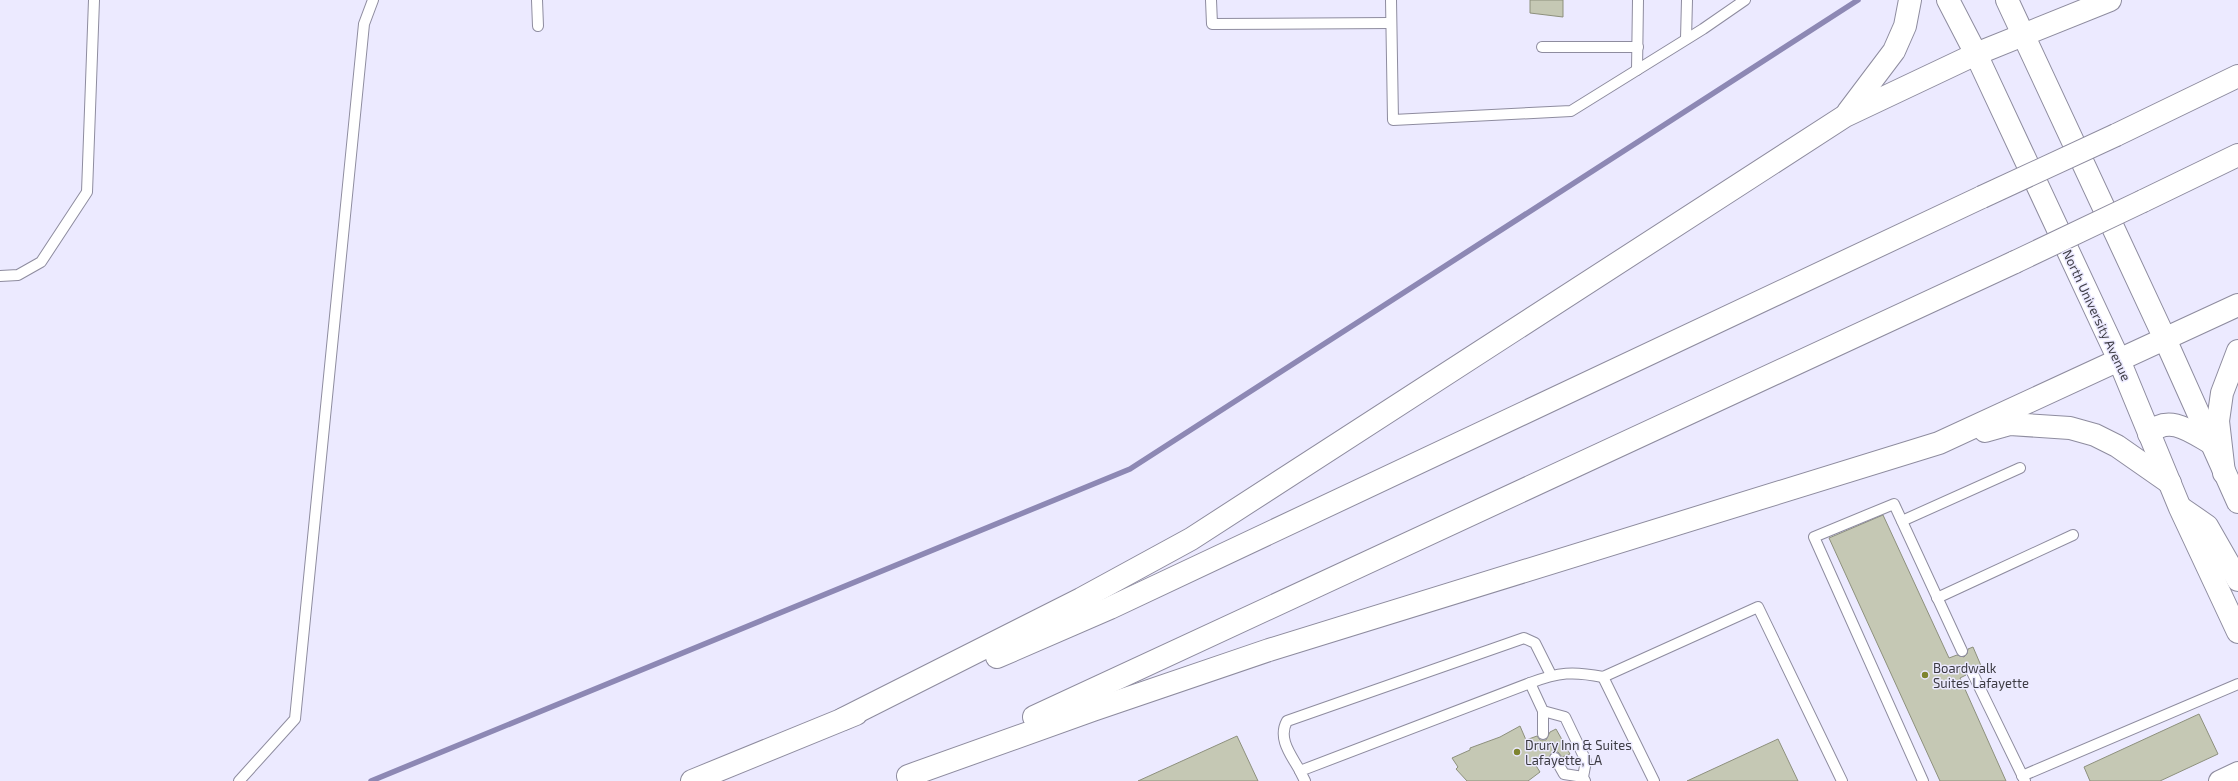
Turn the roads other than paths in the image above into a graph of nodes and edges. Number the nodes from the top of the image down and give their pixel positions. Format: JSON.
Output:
{"nodes":[{"id":1,"x":94,"y":0,"type":"edge"},
{"id":2,"x":372,"y":0,"type":"edge"},
{"id":3,"x":537,"y":0,"type":"edge"},
{"id":4,"x":1211,"y":0,"type":"edge"},
{"id":5,"x":1391,"y":0,"type":"edge"},
{"id":6,"x":1638,"y":0,"type":"edge"},
{"id":7,"x":1687,"y":0,"type":"edge"},
{"id":8,"x":1745,"y":0,"type":"edge"},
{"id":9,"x":1910,"y":0,"type":"edge"},
{"id":10,"x":1948,"y":0,"type":"edge"},
{"id":11,"x":2007,"y":0,"type":"edge"},
{"id":12,"x":2110,"y":0,"type":"edge"},
{"id":13,"x":1391,"y":23,"type":"junction"},
{"id":14,"x":538,"y":26,"type":"dead end"},
{"id":15,"x":2024,"y":35,"type":"junction"},
{"id":16,"x":1686,"y":40,"type":"junction"},
{"id":17,"x":1542,"y":46,"type":"dead end"},
{"id":18,"x":1638,"y":47,"type":"junction"},
{"id":19,"x":1976,"y":54,"type":"junction"},
{"id":20,"x":1637,"y":70,"type":"junction"},
{"id":21,"x":2238,"y":76,"type":"edge"},
{"id":22,"x":1845,"y":116,"type":"junction"},
{"id":23,"x":2238,"y":156,"type":"edge"},
{"id":24,"x":0,"y":276,"type":"edge"},
{"id":25,"x":2238,"y":305,"type":"edge"},
{"id":26,"x":2165,"y":338,"type":"junction"},
{"id":27,"x":2238,"y":351,"type":"edge"},
{"id":28,"x":2119,"y":360,"type":"junction"},
{"id":29,"x":2149,"y":434,"type":"junction"},
{"id":30,"x":1939,"y":442,"type":"junction"},
{"id":31,"x":2211,"y":443,"type":"junction"},
{"id":32,"x":2020,"y":468,"type":"dead end"},
{"id":33,"x":2224,"y":473,"type":"junction"},
{"id":34,"x":2170,"y":483,"type":"junction"},
{"id":35,"x":2238,"y":502,"type":"edge"},
{"id":36,"x":2180,"y":508,"type":"junction"},
{"id":37,"x":1902,"y":521,"type":"junction"},
{"id":38,"x":2073,"y":535,"type":"dead end"},
{"id":39,"x":2238,"y":580,"type":"edge"},
{"id":40,"x":1938,"y":598,"type":"junction"},
{"id":41,"x":2238,"y":632,"type":"edge"},
{"id":42,"x":1962,"y":651,"type":"dead end"},
{"id":43,"x":1972,"y":672,"type":"dead end"},
{"id":44,"x":1551,"y":675,"type":"junction"},
{"id":45,"x":1603,"y":677,"type":"junction"},
{"id":46,"x":1530,"y":683,"type":"junction"},
{"id":47,"x":2238,"y":684,"type":"edge"},
{"id":48,"x":1543,"y":711,"type":"junction"},
{"id":49,"x":843,"y":719,"type":"junction"},
{"id":50,"x":1543,"y":734,"type":"dead end"},
{"id":51,"x":1555,"y":758,"type":"dead end"},
{"id":52,"x":1300,"y":771,"type":"junction"},
{"id":53,"x":2238,"y":772,"type":"edge"},
{"id":54,"x":901,"y":778,"type":"edge"},
{"id":55,"x":2023,"y":778,"type":"edge"},
{"id":56,"x":1584,"y":779,"type":"edge"},
{"id":57,"x":239,"y":781,"type":"edge"},
{"id":58,"x":692,"y":781,"type":"edge"},
{"id":59,"x":1305,"y":781,"type":"edge"},
{"id":60,"x":1654,"y":781,"type":"edge"},
{"id":61,"x":1842,"y":781,"type":"edge"},
{"id":62,"x":1923,"y":781,"type":"edge"},
{"id":63,"x":2219,"y":781,"type":"edge"}],
"edges":[{"from":1,"to":24,"type":"lane"},
{"from":2,"to":57,"type":"lane"},
{"from":3,"to":14,"type":"lane"},
{"from":4,"to":13,"type":"lane"},
{"from":5,"to":13,"type":"lane"},
{"from":6,"to":18,"type":"lane"},
{"from":7,"to":16,"type":"lane"},
{"from":8,"to":16,"type":"lane"},
{"from":9,"to":22,"type":"main road"},
{"from":10,"to":19,"type":"main road","name":"North University Avenue"},
{"from":11,"to":15,"type":"main road"},
{"from":12,"to":15,"type":"main road"},
{"from":13,"to":20,"type":"lane"},
{"from":15,"to":19,"type":"main road"},
{"from":15,"to":26,"type":"main road"},
{"from":16,"to":20,"type":"lane"},
{"from":17,"to":18,"type":"lane"},
{"from":18,"to":20,"type":"lane"},
{"from":19,"to":22,"type":"main road"},
{"from":19,"to":28,"type":"main road","name":"North University Avenue"},
{"from":21,"to":49,"type":"main road","bridge":true},
{"from":22,"to":49,"type":"main road"},
{"from":23,"to":54,"type":"main road","bridge":true},
{"from":25,"to":26,"type":"main road"},
{"from":26,"to":28,"type":"main road"},
{"from":26,"to":31,"type":"main road"},
{"from":27,"to":33,"type":"main road"},
{"from":28,"to":29,"type":"main road","name":"North University Avenue"},
{"from":28,"to":30,"type":"main road"},
{"from":29,"to":31,"type":"main road"},
{"from":29,"to":34,"type":"main road","name":"North University Avenue"},
{"from":30,"to":34,"type":"main road"},
{"from":30,"to":54,"type":"main road"},
{"from":31,"to":33,"type":"main road"},
{"from":32,"to":37,"type":"lane"},
{"from":33,"to":35,"type":"main road"},
{"from":34,"to":36,"type":"main road","name":"North University Avenue"},
{"from":36,"to":39,"type":"main road"},
{"from":36,"to":41,"type":"main road","name":"North University Avenue"},
{"from":37,"to":40,"type":"lane"},
{"from":37,"to":62,"type":"lane"},
{"from":38,"to":40,"type":"lane"},
{"from":40,"to":42,"type":"lane"},
{"from":43,"to":55,"type":"lane"},
{"from":44,"to":45,"type":"lane"},
{"from":44,"to":46,"type":"lane"},
{"from":44,"to":52,"type":"lane"},
{"from":45,"to":60,"type":"lane"},
{"from":45,"to":61,"type":"lane"},
{"from":46,"to":48,"type":"lane"},
{"from":46,"to":52,"type":"lane"},
{"from":47,"to":55,"type":"lane"},
{"from":48,"to":50,"type":"lane"},
{"from":48,"to":56,"type":"lane"},
{"from":49,"to":58,"type":"main road"},
{"from":51,"to":56,"type":"lane"},
{"from":52,"to":59,"type":"lane"},
{"from":53,"to":63,"type":"street"}]}
